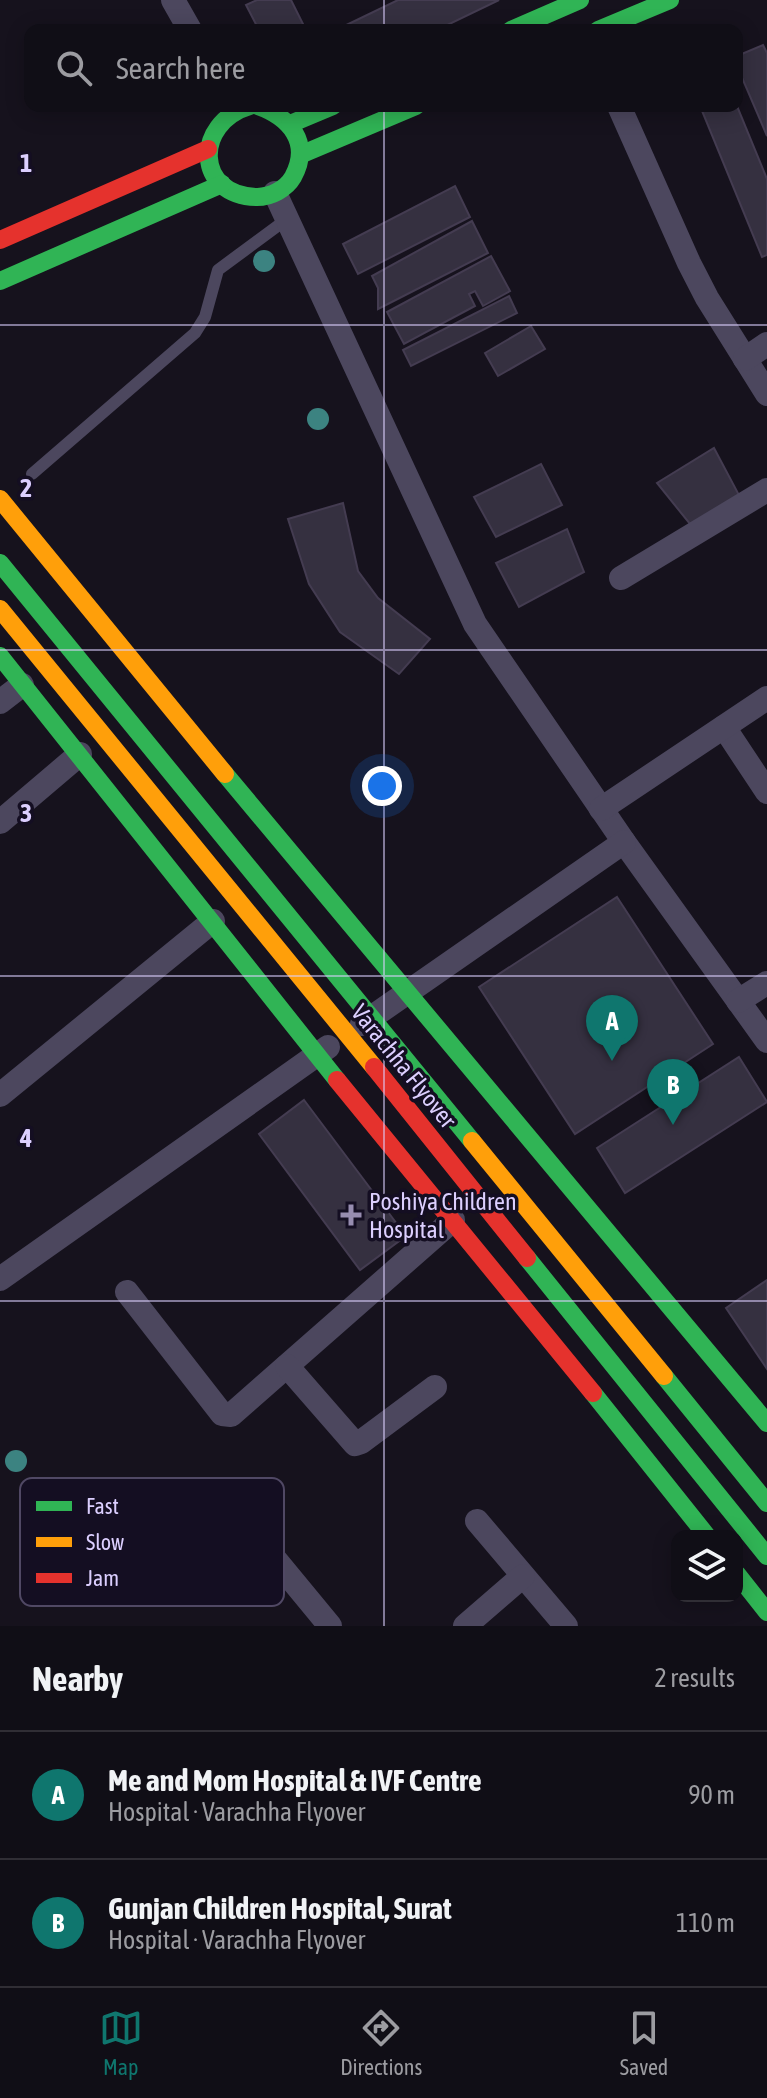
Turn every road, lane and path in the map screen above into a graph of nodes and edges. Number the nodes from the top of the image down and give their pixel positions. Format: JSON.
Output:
{"nodes":[{"id":1,"x":173,"y":0,"type":"edge"},
{"id":2,"x":580,"y":0,"type":"edge"},
{"id":3,"x":670,"y":0,"type":"edge"},
{"id":4,"x":187,"y":24,"type":"edge"},
{"id":5,"x":525,"y":24,"type":"edge"},
{"id":6,"x":612,"y":24,"type":"edge"},
{"id":7,"x":234,"y":112,"type":"edge"},
{"id":8,"x":276,"y":112,"type":"edge"},
{"id":9,"x":319,"y":112,"type":"edge"},
{"id":10,"x":402,"y":112,"type":"edge"},
{"id":11,"x":622,"y":112,"type":"edge"},
{"id":12,"x":290,"y":124,"type":"junction"},
{"id":13,"x":208,"y":149,"type":"junction"},
{"id":14,"x":300,"y":155,"type":"junction"},
{"id":15,"x":222,"y":184,"type":"junction"},
{"id":16,"x":275,"y":193,"type":"junction"},
{"id":17,"x":287,"y":219,"type":"junction"},
{"id":18,"x":0,"y":240,"type":"edge"},
{"id":19,"x":0,"y":281,"type":"edge"},
{"id":20,"x":767,"y":344,"type":"edge"},
{"id":21,"x":745,"y":359,"type":"junction"},
{"id":22,"x":767,"y":394,"type":"edge"},
{"id":23,"x":32,"y":474,"type":"dead end"},
{"id":24,"x":767,"y":490,"type":"edge"},
{"id":25,"x":0,"y":499,"type":"edge"},
{"id":26,"x":0,"y":563,"type":"edge"},
{"id":27,"x":621,"y":578,"type":"dead end"},
{"id":28,"x":0,"y":609,"type":"edge"},
{"id":29,"x":0,"y":656,"type":"edge"},
{"id":30,"x":22,"y":685,"type":"junction"},
{"id":31,"x":767,"y":698,"type":"edge"},
{"id":32,"x":0,"y":702,"type":"edge"},
{"id":33,"x":724,"y":727,"type":"junction"},
{"id":34,"x":80,"y":754,"type":"junction"},
{"id":35,"x":767,"y":792,"type":"edge"},
{"id":36,"x":601,"y":809,"type":"junction"},
{"id":37,"x":0,"y":822,"type":"edge"},
{"id":38,"x":624,"y":842,"type":"junction"},
{"id":39,"x":213,"y":921,"type":"junction"},
{"id":40,"x":767,"y":983,"type":"edge"},
{"id":41,"x":408,"y":994,"type":"junction"},
{"id":42,"x":738,"y":1001,"type":"junction"},
{"id":43,"x":767,"y":1041,"type":"edge"},
{"id":44,"x":316,"y":1055,"type":"junction"},
{"id":45,"x":0,"y":1095,"type":"edge"},
{"id":46,"x":453,"y":1220,"type":"junction"},
{"id":47,"x":0,"y":1279,"type":"edge"},
{"id":48,"x":127,"y":1292,"type":"dead end"},
{"id":49,"x":287,"y":1366,"type":"junction"},
{"id":50,"x":435,"y":1387,"type":"dead end"},
{"id":51,"x":767,"y":1423,"type":"edge"},
{"id":52,"x":767,"y":1503,"type":"edge"},
{"id":53,"x":477,"y":1521,"type":"dead end"},
{"id":54,"x":702,"y":1530,"type":"edge"},
{"id":55,"x":767,"y":1556,"type":"edge"},
{"id":56,"x":284,"y":1570,"type":"edge"},
{"id":57,"x":523,"y":1576,"type":"junction"},
{"id":58,"x":743,"y":1582,"type":"edge"},
{"id":59,"x":767,"y":1612,"type":"edge"},
{"id":60,"x":330,"y":1626,"type":"edge"},
{"id":61,"x":465,"y":1626,"type":"edge"},
{"id":62,"x":566,"y":1626,"type":"edge"}],
"edges":[{"from":1,"to":4,"type":"street"},
{"from":2,"to":5,"type":"street"},
{"from":3,"to":6,"type":"street"},
{"from":7,"to":13,"type":"street"},
{"from":8,"to":12,"type":"street"},
{"from":9,"to":12,"type":"street"},
{"from":10,"to":14,"type":"street"},
{"from":11,"to":21,"type":"street"},
{"from":12,"to":14,"type":"street"},
{"from":13,"to":15,"type":"street"},
{"from":13,"to":18,"type":"street"},
{"from":14,"to":16,"type":"street"},
{"from":15,"to":16,"type":"street"},
{"from":15,"to":19,"type":"street"},
{"from":16,"to":17,"type":"street"},
{"from":17,"to":23,"type":"lane"},
{"from":17,"to":36,"type":"street"},
{"from":20,"to":21,"type":"street"},
{"from":21,"to":22,"type":"street"},
{"from":24,"to":27,"type":"street"},
{"from":25,"to":41,"type":"street"},
{"from":26,"to":52,"type":"street","name":"Varachha Flyover","bridge":true},
{"from":28,"to":55,"type":"street","name":"Varachha Flyover","bridge":true},
{"from":29,"to":30,"type":"street"},
{"from":30,"to":32,"type":"street"},
{"from":30,"to":34,"type":"street"},
{"from":31,"to":33,"type":"street"},
{"from":33,"to":35,"type":"street"},
{"from":33,"to":36,"type":"street"},
{"from":34,"to":37,"type":"street"},
{"from":34,"to":39,"type":"street"},
{"from":36,"to":38,"type":"street"},
{"from":38,"to":41,"type":"street"},
{"from":38,"to":42,"type":"street"},
{"from":39,"to":44,"type":"street"},
{"from":39,"to":45,"type":"street"},
{"from":40,"to":42,"type":"street"},
{"from":41,"to":44,"type":"street"},
{"from":41,"to":51,"type":"street"},
{"from":42,"to":43,"type":"street"},
{"from":44,"to":46,"type":"street"},
{"from":44,"to":47,"type":"street"},
{"from":46,"to":49,"type":"street"},
{"from":46,"to":54,"type":"street"},
{"from":48,"to":49,"type":"street"},
{"from":49,"to":50,"type":"street"},
{"from":53,"to":57,"type":"street"},
{"from":56,"to":60,"type":"street"},
{"from":57,"to":61,"type":"street"},
{"from":57,"to":62,"type":"street"},
{"from":58,"to":59,"type":"street"}]}
